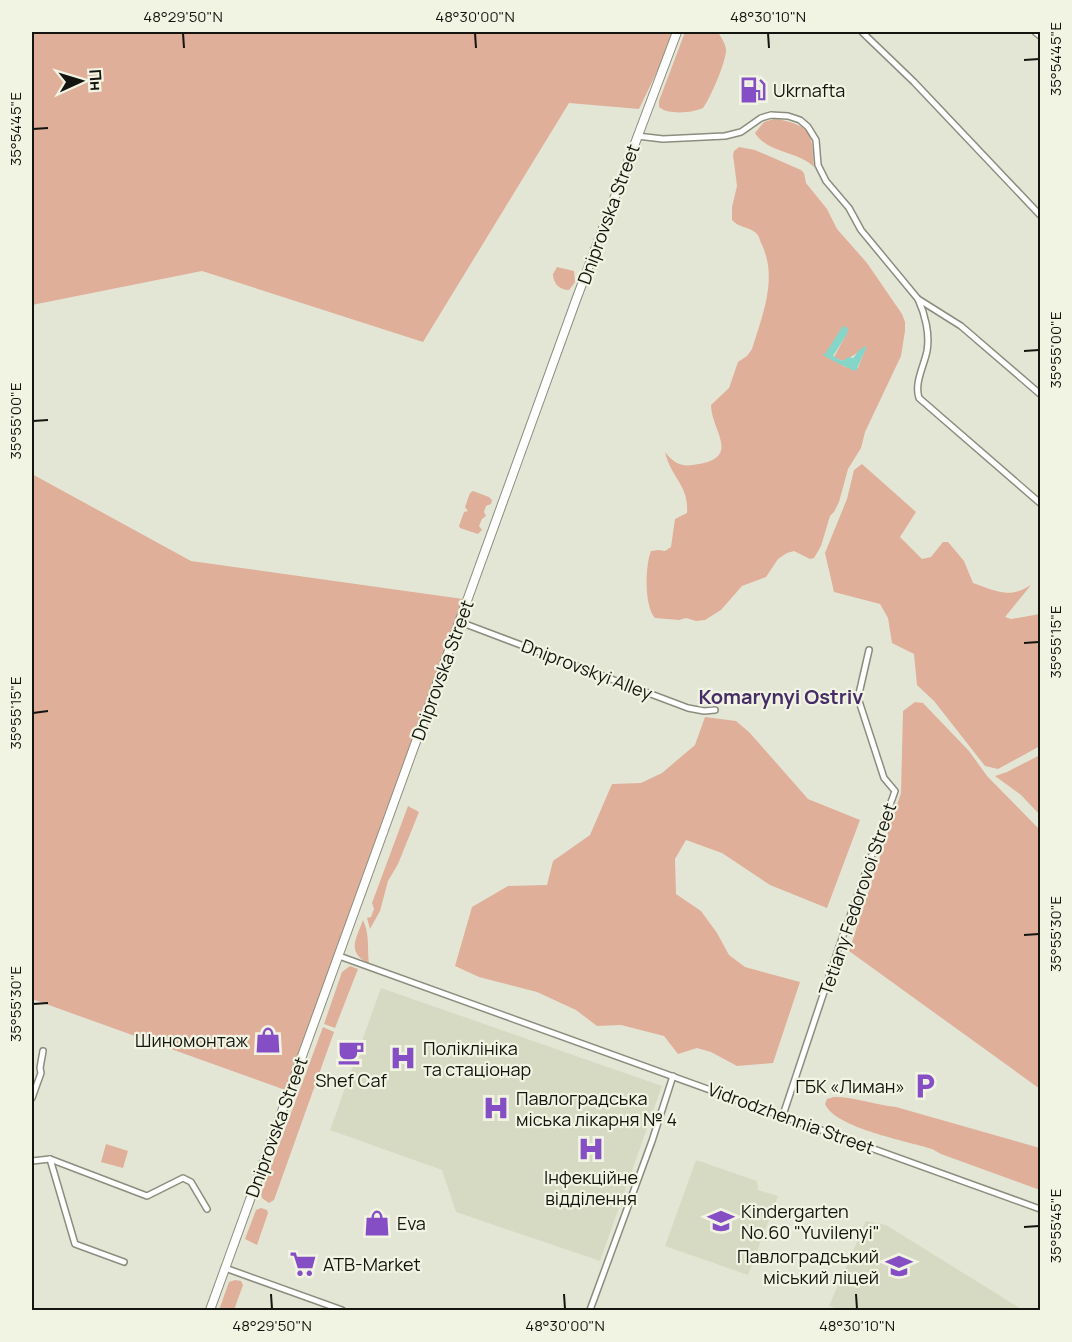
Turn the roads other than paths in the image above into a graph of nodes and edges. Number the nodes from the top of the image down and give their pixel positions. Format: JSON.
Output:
{"nodes":[{"id":1,"x":677,"y":32,"type":"edge"},
{"id":2,"x":862,"y":32,"type":"edge"},
{"id":3,"x":1035,"y":32,"type":"edge"},
{"id":4,"x":1041,"y":36,"type":"edge"},
{"id":5,"x":637,"y":136,"type":"junction"},
{"id":6,"x":1041,"y":215,"type":"edge"},
{"id":7,"x":918,"y":299,"type":"junction"},
{"id":8,"x":1041,"y":394,"type":"edge"},
{"id":9,"x":1041,"y":502,"type":"edge"},
{"id":10,"x":460,"y":622,"type":"junction"},
{"id":11,"x":869,"y":650,"type":"dead end"},
{"id":12,"x":716,"y":710,"type":"dead end"},
{"id":13,"x":339,"y":956,"type":"junction"},
{"id":14,"x":43,"y":1051,"type":"dead end"},
{"id":15,"x":673,"y":1076,"type":"junction"},
{"id":16,"x":32,"y":1098,"type":"edge"},
{"id":17,"x":783,"y":1115,"type":"junction"},
{"id":18,"x":50,"y":1159,"type":"junction"},
{"id":19,"x":32,"y":1161,"type":"edge"},
{"id":20,"x":207,"y":1209,"type":"dead end"},
{"id":21,"x":1041,"y":1209,"type":"edge"},
{"id":22,"x":124,"y":1262,"type":"dead end"},
{"id":23,"x":225,"y":1268,"type":"junction"},
{"id":24,"x":210,"y":1311,"type":"edge"},
{"id":25,"x":342,"y":1311,"type":"edge"},
{"id":26,"x":590,"y":1311,"type":"edge"}],
"edges":[{"from":1,"to":5,"type":"highway","name":"Dniprovska Street"},
{"from":2,"to":6,"type":"street"},
{"from":3,"to":4,"type":"street"},
{"from":5,"to":7,"type":"street"},
{"from":5,"to":10,"type":"highway","name":"Dniprovska Street"},
{"from":7,"to":8,"type":"street"},
{"from":7,"to":9,"type":"street"},
{"from":10,"to":12,"type":"street","name":"Dniprovskyi Alley"},
{"from":10,"to":13,"type":"highway","name":"Dniprovska Street"},
{"from":11,"to":17,"type":"street","name":"Tetiany Fedorovoi Street"},
{"from":13,"to":15,"type":"street","name":"Vidrodzhennia Street"},
{"from":13,"to":23,"type":"highway","name":"Dniprovska Street"},
{"from":14,"to":16,"type":"street"},
{"from":15,"to":17,"type":"street","name":"Vidrodzhennia Street"},
{"from":15,"to":26,"type":"street"},
{"from":17,"to":21,"type":"street","name":"Vidrodzhennia Street"},
{"from":18,"to":19,"type":"street"},
{"from":18,"to":20,"type":"street"},
{"from":18,"to":22,"type":"street"},
{"from":23,"to":24,"type":"highway","name":"Dniprovska Street"},
{"from":23,"to":25,"type":"street"}]}
